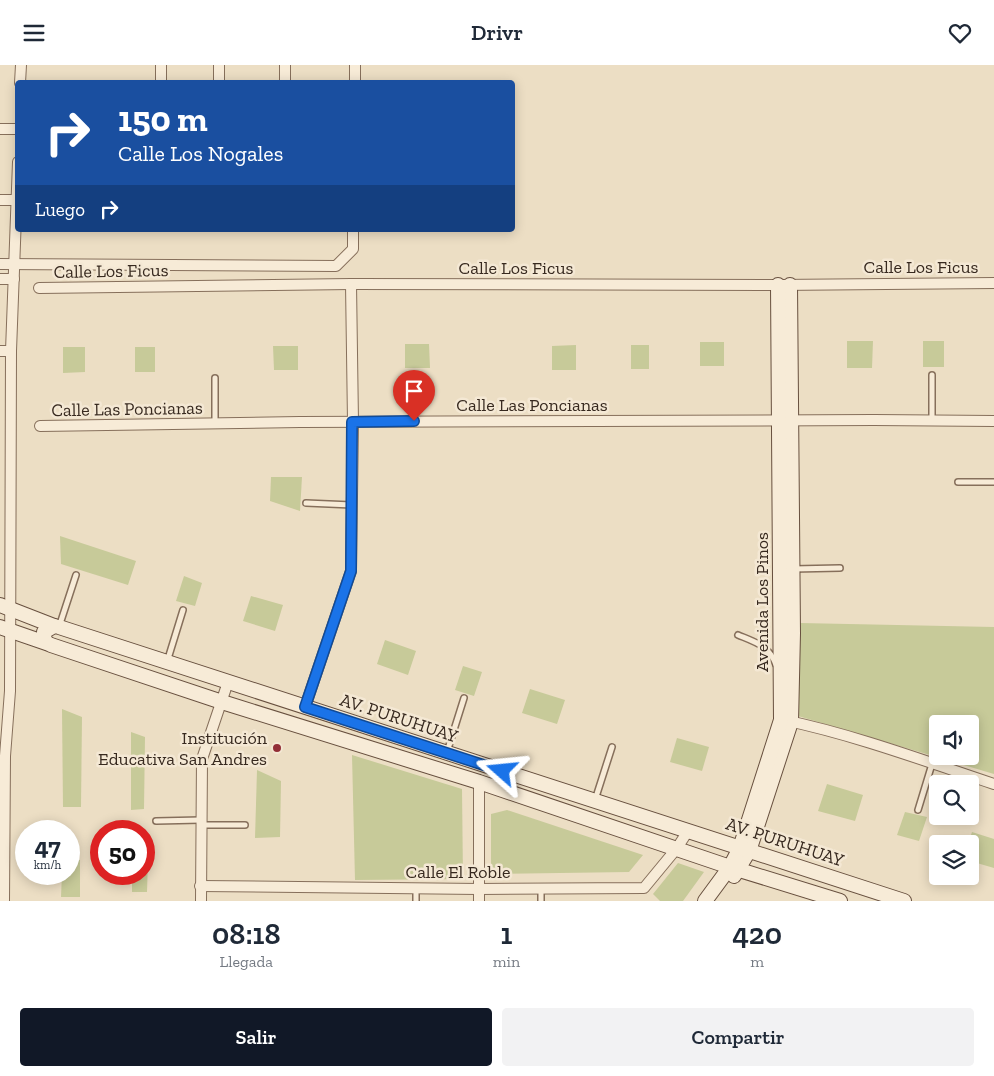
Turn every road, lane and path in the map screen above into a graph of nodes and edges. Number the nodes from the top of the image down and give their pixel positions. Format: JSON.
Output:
{"nodes":[{"id":1,"x":21,"y":65,"type":"edge"},
{"id":2,"x":161,"y":65,"type":"edge"},
{"id":3,"x":219,"y":65,"type":"edge"},
{"id":4,"x":285,"y":65,"type":"edge"},
{"id":5,"x":355,"y":65,"type":"edge"},
{"id":6,"x":20,"y":80,"type":"edge"},
{"id":7,"x":161,"y":80,"type":"edge"},
{"id":8,"x":219,"y":80,"type":"edge"},
{"id":9,"x":285,"y":80,"type":"edge"},
{"id":10,"x":355,"y":80,"type":"edge"},
{"id":11,"x":0,"y":129,"type":"edge"},
{"id":12,"x":15,"y":129,"type":"edge"},
{"id":13,"x":0,"y":200,"type":"edge"},
{"id":14,"x":15,"y":200,"type":"edge"},
{"id":15,"x":15,"y":232,"type":"edge"},
{"id":16,"x":353,"y":232,"type":"edge"},
{"id":17,"x":0,"y":264,"type":"edge"},
{"id":18,"x":14,"y":264,"type":"junction"},
{"id":19,"x":0,"y":279,"type":"edge"},
{"id":20,"x":14,"y":279,"type":"junction"},
{"id":21,"x":994,"y":283,"type":"edge"},
{"id":22,"x":351,"y":284,"type":"junction"},
{"id":23,"x":784,"y":285,"type":"junction"},
{"id":24,"x":39,"y":288,"type":"dead end"},
{"id":25,"x":0,"y":351,"type":"edge"},
{"id":26,"x":11,"y":351,"type":"junction"},
{"id":27,"x":932,"y":375,"type":"dead end"},
{"id":28,"x":215,"y":378,"type":"dead end"},
{"id":29,"x":785,"y":420,"type":"junction"},
{"id":30,"x":932,"y":420,"type":"junction"},
{"id":31,"x":994,"y":421,"type":"edge"},
{"id":32,"x":352,"y":422,"type":"junction"},
{"id":33,"x":215,"y":423,"type":"junction"},
{"id":34,"x":40,"y":426,"type":"dead end"},
{"id":35,"x":5,"y":481,"type":"edge"},
{"id":36,"x":958,"y":482,"type":"dead end"},
{"id":37,"x":994,"y":482,"type":"edge"},
{"id":38,"x":306,"y":503,"type":"dead end"},
{"id":39,"x":352,"y":505,"type":"junction"},
{"id":40,"x":5,"y":539,"type":"edge"},
{"id":41,"x":840,"y":568,"type":"dead end"},
{"id":42,"x":793,"y":569,"type":"junction"},
{"id":43,"x":76,"y":575,"type":"dead end"},
{"id":44,"x":5,"y":607,"type":"edge"},
{"id":45,"x":183,"y":610,"type":"dead end"},
{"id":46,"x":56,"y":626,"type":"junction"},
{"id":47,"x":5,"y":629,"type":"edge"},
{"id":48,"x":738,"y":635,"type":"dead end"},
{"id":49,"x":46,"y":643,"type":"junction"},
{"id":50,"x":167,"y":662,"type":"junction"},
{"id":51,"x":228,"y":682,"type":"junction"},
{"id":52,"x":781,"y":685,"type":"junction"},
{"id":53,"x":5,"y":689,"type":"edge"},
{"id":54,"x":464,"y":698,"type":"dead end"},
{"id":55,"x":222,"y":702,"type":"junction"},
{"id":56,"x":305,"y":707,"type":"junction"},
{"id":57,"x":786,"y":721,"type":"junction"},
{"id":58,"x":612,"y":747,"type":"dead end"},
{"id":59,"x":446,"y":753,"type":"junction"},
{"id":60,"x":2,"y":755,"type":"edge"},
{"id":61,"x":929,"y":763,"type":"edge"},
{"id":62,"x":932,"y":765,"type":"edge"},
{"id":63,"x":935,"y":765,"type":"edge"},
{"id":64,"x":479,"y":782,"type":"junction"},
{"id":65,"x":994,"y":784,"type":"edge"},
{"id":66,"x":595,"y":801,"type":"junction"},
{"id":67,"x":918,"y":810,"type":"dead end"},
{"id":68,"x":2,"y":812,"type":"edge"},
{"id":69,"x":156,"y":821,"type":"dead end"},
{"id":70,"x":201,"y":823,"type":"junction"},
{"id":71,"x":245,"y":825,"type":"dead end"},
{"id":72,"x":688,"y":831,"type":"junction"},
{"id":73,"x":677,"y":848,"type":"junction"},
{"id":74,"x":745,"y":849,"type":"junction"},
{"id":75,"x":735,"y":868,"type":"junction"},
{"id":76,"x":2,"y":872,"type":"edge"},
{"id":77,"x":200,"y":886,"type":"junction"},
{"id":78,"x":416,"y":889,"type":"junction"},
{"id":79,"x":479,"y":889,"type":"junction"},
{"id":80,"x":541,"y":889,"type":"junction"},
{"id":81,"x":4,"y":901,"type":"edge"},
{"id":82,"x":200,"y":901,"type":"edge"},
{"id":83,"x":416,"y":901,"type":"edge"},
{"id":84,"x":479,"y":901,"type":"edge"},
{"id":85,"x":541,"y":901,"type":"edge"},
{"id":86,"x":704,"y":901,"type":"edge"},
{"id":87,"x":716,"y":901,"type":"edge"},
{"id":88,"x":840,"y":901,"type":"edge"},
{"id":89,"x":904,"y":901,"type":"edge"}],
"edges":[{"from":1,"to":6,"type":"street"},
{"from":2,"to":7,"type":"street"},
{"from":3,"to":8,"type":"street"},
{"from":4,"to":9,"type":"street"},
{"from":5,"to":10,"type":"street"},
{"from":11,"to":12,"type":"street"},
{"from":13,"to":14,"type":"street"},
{"from":15,"to":18,"type":"street"},
{"from":16,"to":18,"type":"street"},
{"from":17,"to":18,"type":"street"},
{"from":18,"to":20,"type":"street"},
{"from":19,"to":20,"type":"street"},
{"from":20,"to":26,"type":"street"},
{"from":21,"to":23,"type":"street","name":"Calle Los Ficus"},
{"from":22,"to":23,"type":"street","name":"Calle Los Ficus"},
{"from":22,"to":24,"type":"street","name":"Calle Los Ficus"},
{"from":22,"to":32,"type":"street"},
{"from":23,"to":29,"type":"main road","name":"Avenida Los Pinos"},
{"from":25,"to":26,"type":"street"},
{"from":26,"to":35,"type":"street"},
{"from":27,"to":30,"type":"lane"},
{"from":28,"to":33,"type":"lane"},
{"from":29,"to":30,"type":"street","name":"Calle Las Poncianas"},
{"from":29,"to":32,"type":"street","name":"Calle Las Poncianas"},
{"from":29,"to":42,"type":"main road","name":"Avenida Los Pinos"},
{"from":29,"to":52,"type":"main road","name":"Avenida Los Pinos"},
{"from":30,"to":31,"type":"street","name":"Calle Las Poncianas"},
{"from":32,"to":33,"type":"street","name":"Calle Las Poncianas"},
{"from":32,"to":39,"type":"street"},
{"from":33,"to":34,"type":"street","name":"Calle Las Poncianas"},
{"from":35,"to":40,"type":"street"},
{"from":36,"to":37,"type":"lane"},
{"from":38,"to":39,"type":"lane"},
{"from":39,"to":56,"type":"street"},
{"from":40,"to":44,"type":"street"},
{"from":41,"to":42,"type":"lane"},
{"from":42,"to":57,"type":"main road","name":"Avenida Los Pinos"},
{"from":43,"to":46,"type":"lane"},
{"from":44,"to":46,"type":"main road","name":"AV. PURUHUAY"},
{"from":44,"to":47,"type":"street"},
{"from":45,"to":50,"type":"lane"},
{"from":46,"to":49,"type":"main road"},
{"from":46,"to":50,"type":"main road","name":"AV. PURUHUAY"},
{"from":47,"to":49,"type":"main road","name":"AV. PURUHUAY"},
{"from":47,"to":53,"type":"street"},
{"from":48,"to":52,"type":"lane"},
{"from":49,"to":55,"type":"main road","name":"AV. PURUHUAY"},
{"from":50,"to":51,"type":"main road","name":"AV. PURUHUAY"},
{"from":51,"to":55,"type":"street"},
{"from":51,"to":56,"type":"main road","name":"AV. PURUHUAY"},
{"from":52,"to":57,"type":"main road","name":"Avenida Los Pinos"},
{"from":53,"to":60,"type":"street"},
{"from":54,"to":59,"type":"lane"},
{"from":55,"to":64,"type":"main road","name":"AV. PURUHUAY"},
{"from":55,"to":70,"type":"street"},
{"from":56,"to":59,"type":"main road","name":"AV. PURUHUAY"},
{"from":57,"to":61,"type":"street"},
{"from":57,"to":74,"type":"main road","name":"Avenida Los Pinos"},
{"from":58,"to":66,"type":"lane"},
{"from":59,"to":66,"type":"main road","name":"AV. PURUHUAY"},
{"from":60,"to":68,"type":"street"},
{"from":62,"to":67,"type":"lane"},
{"from":63,"to":65,"type":"street"},
{"from":64,"to":73,"type":"main road","name":"AV. PURUHUAY"},
{"from":64,"to":79,"type":"street"},
{"from":66,"to":72,"type":"main road","name":"AV. PURUHUAY"},
{"from":68,"to":76,"type":"street"},
{"from":69,"to":70,"type":"lane"},
{"from":70,"to":71,"type":"lane"},
{"from":70,"to":77,"type":"street"},
{"from":72,"to":73,"type":"street","name":"Calle El Roble"},
{"from":72,"to":74,"type":"main road","name":"AV. PURUHUAY"},
{"from":73,"to":75,"type":"main road","name":"AV. PURUHUAY"},
{"from":73,"to":80,"type":"street","name":"Calle El Roble"},
{"from":74,"to":75,"type":"main road","name":"Avenida Los Pinos"},
{"from":74,"to":89,"type":"main road","name":"AV. PURUHUAY"},
{"from":75,"to":86,"type":"main road","name":"Avenida Los Pinos"},
{"from":75,"to":87,"type":"main road","name":"Avenida Los Pinos"},
{"from":75,"to":88,"type":"main road","name":"AV. PURUHUAY"},
{"from":76,"to":81,"type":"street"},
{"from":77,"to":78,"type":"street","name":"Calle El Roble"},
{"from":77,"to":82,"type":"street"},
{"from":78,"to":79,"type":"street","name":"Calle El Roble"},
{"from":78,"to":83,"type":"lane"},
{"from":79,"to":80,"type":"street","name":"Calle El Roble"},
{"from":79,"to":84,"type":"street"},
{"from":80,"to":85,"type":"lane"}]}
